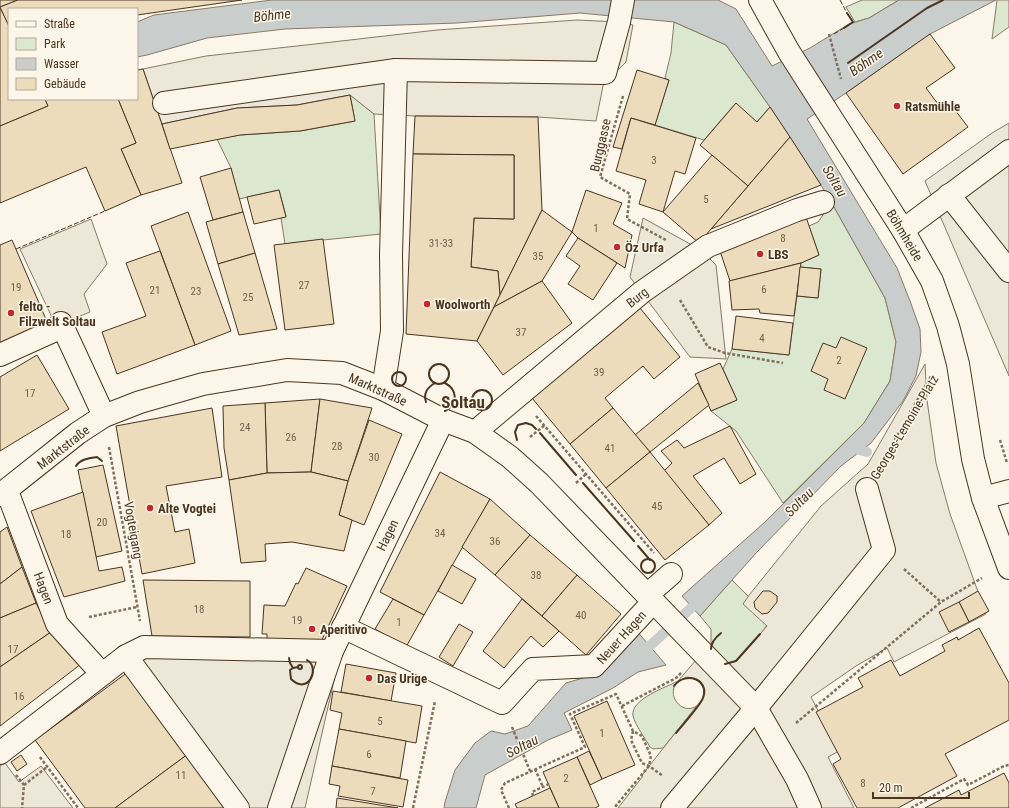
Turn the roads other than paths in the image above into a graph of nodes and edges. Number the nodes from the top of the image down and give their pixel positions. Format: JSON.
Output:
{"nodes":[{"id":1,"x":623,"y":0,"type":"edge"},
{"id":2,"x":760,"y":0,"type":"edge"},
{"id":3,"x":396,"y":70,"type":"junction"},
{"id":4,"x":164,"y":103,"type":"dead end"},
{"id":5,"x":1009,"y":151,"type":"edge"},
{"id":6,"x":949,"y":195,"type":"junction"},
{"id":7,"x":823,"y":202,"type":"dead end"},
{"id":8,"x":903,"y":230,"type":"junction"},
{"id":9,"x":1009,"y":271,"type":"edge"},
{"id":10,"x":0,"y":355,"type":"edge"},
{"id":11,"x":382,"y":388,"type":"junction"},
{"id":12,"x":104,"y":416,"type":"junction"},
{"id":13,"x":443,"y":420,"type":"junction"},
{"id":14,"x":475,"y":432,"type":"junction"},
{"id":15,"x":867,"y":489,"type":"road end"},
{"id":16,"x":1009,"y":491,"type":"edge"},
{"id":17,"x":3,"y":493,"type":"edge"},
{"id":18,"x":983,"y":498,"type":"junction"},
{"id":19,"x":1008,"y":566,"type":"edge"},
{"id":20,"x":671,"y":574,"type":"road end"},
{"id":21,"x":652,"y":601,"type":"junction"},
{"id":22,"x":343,"y":627,"type":"junction"},
{"id":23,"x":135,"y":651,"type":"junction"},
{"id":24,"x":332,"y":651,"type":"junction"},
{"id":25,"x":102,"y":674,"type":"junction"},
{"id":26,"x":756,"y":708,"type":"junction"},
{"id":27,"x":0,"y":753,"type":"edge"},
{"id":28,"x":674,"y":805,"type":"edge"},
{"id":29,"x":238,"y":808,"type":"edge"},
{"id":30,"x":280,"y":808,"type":"edge"},
{"id":31,"x":810,"y":808,"type":"edge"}],
"edges":[{"from":1,"to":3,"type":"street"},
{"from":2,"to":8,"type":"street","name":"Böhmheide"},
{"from":3,"to":4,"type":"street"},
{"from":3,"to":11,"type":"street"},
{"from":5,"to":6,"type":"street"},
{"from":6,"to":8,"type":"street"},
{"from":6,"to":9,"type":"street"},
{"from":7,"to":14,"type":"street","name":"Burg"},
{"from":8,"to":18,"type":"street","name":"Böhmheide"},
{"from":10,"to":12,"type":"street"},
{"from":11,"to":12,"type":"street","name":"Marktstraße"},
{"from":11,"to":13,"type":"street","name":"Marktstraße"},
{"from":12,"to":17,"type":"street","name":"Marktstraße"},
{"from":13,"to":14,"type":"street","name":"Marktstraße"},
{"from":13,"to":22,"type":"street","name":"Hagen"},
{"from":14,"to":21,"type":"street","name":"Marktstraße"},
{"from":15,"to":26,"type":"street","name":"Georges-Lemoine-Platz"},
{"from":16,"to":18,"type":"street"},
{"from":17,"to":25,"type":"street","name":"Hagen"},
{"from":18,"to":19,"type":"street","name":"Böhmheide"},
{"from":20,"to":21,"type":"street"},
{"from":21,"to":22,"type":"street","name":"Neuer Hagen"},
{"from":21,"to":26,"type":"street","name":"Marktstraße"},
{"from":22,"to":24,"type":"street","name":"Hagen"},
{"from":23,"to":24,"type":"street"},
{"from":23,"to":25,"type":"street"},
{"from":23,"to":29,"type":"street"},
{"from":24,"to":30,"type":"street","name":"Hagen"},
{"from":25,"to":27,"type":"street"},
{"from":26,"to":28,"type":"street"},
{"from":26,"to":31,"type":"street"}]}
